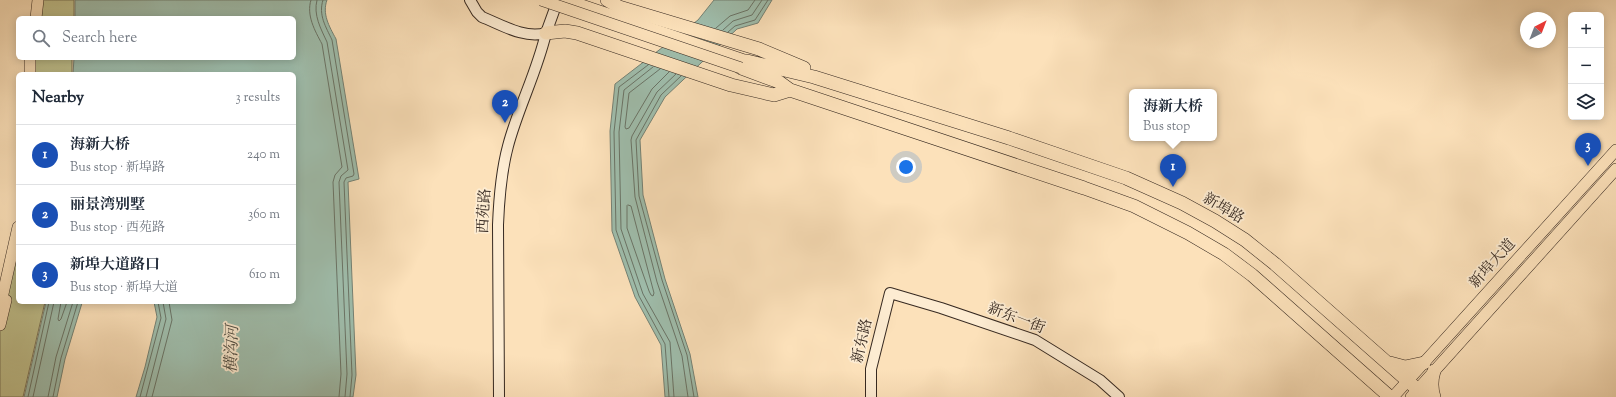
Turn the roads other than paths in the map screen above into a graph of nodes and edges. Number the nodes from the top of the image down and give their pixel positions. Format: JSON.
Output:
{"nodes":[{"id":1,"x":32,"y":0,"type":"edge"},
{"id":2,"x":38,"y":0,"type":"edge"},
{"id":3,"x":470,"y":0,"type":"edge"},
{"id":4,"x":541,"y":0,"type":"edge"},
{"id":5,"x":558,"y":0,"type":"edge"},
{"id":6,"x":567,"y":0,"type":"edge"},
{"id":7,"x":607,"y":0,"type":"edge"},
{"id":8,"x":31,"y":16,"type":"edge"},
{"id":9,"x":36,"y":16,"type":"edge"},
{"id":10,"x":546,"y":33,"type":"junction"},
{"id":11,"x":30,"y":60,"type":"edge"},
{"id":12,"x":35,"y":60,"type":"edge"},
{"id":13,"x":744,"y":65,"type":"junction"},
{"id":14,"x":30,"y":72,"type":"edge"},
{"id":15,"x":34,"y":72,"type":"edge"},
{"id":16,"x":814,"y":77,"type":"junction"},
{"id":17,"x":790,"y":90,"type":"junction"},
{"id":18,"x":1616,"y":150,"type":"edge"},
{"id":19,"x":1616,"y":169,"type":"edge"},
{"id":20,"x":16,"y":236,"type":"edge"},
{"id":21,"x":16,"y":255,"type":"edge"},
{"id":22,"x":890,"y":293,"type":"joint"},
{"id":23,"x":0,"y":307,"type":"edge"},
{"id":24,"x":0,"y":325,"type":"edge"},
{"id":25,"x":1384,"y":361,"type":"junction"},
{"id":26,"x":1429,"y":367,"type":"junction"},
{"id":27,"x":1372,"y":381,"type":"junction"},
{"id":28,"x":1407,"y":381,"type":"junction"},
{"id":29,"x":1418,"y":395,"type":"edge"},
{"id":30,"x":499,"y":397,"type":"edge"},
{"id":31,"x":871,"y":397,"type":"edge"},
{"id":32,"x":1119,"y":397,"type":"edge"},
{"id":33,"x":1380,"y":397,"type":"edge"},
{"id":34,"x":1391,"y":397,"type":"edge"},
{"id":35,"x":1434,"y":397,"type":"edge"}],
"edges":[{"from":1,"to":8,"type":"main road"},
{"from":2,"to":9,"type":"main road"},
{"from":3,"to":10,"type":"main road"},
{"from":4,"to":13,"type":"main road","bridge":true},
{"from":5,"to":10,"type":"main road","name":"西苑路"},
{"from":6,"to":13,"type":"main road"},
{"from":7,"to":16,"type":"highway"},
{"from":10,"to":17,"type":"highway"},
{"from":10,"to":30,"type":"main road","name":"西苑路"},
{"from":11,"to":14,"type":"main road"},
{"from":12,"to":15,"type":"main road"},
{"from":13,"to":16,"type":"highway","name":"新埠路"},
{"from":13,"to":17,"type":"highway"},
{"from":16,"to":25,"type":"highway","name":"新埠路"},
{"from":17,"to":27,"type":"highway"},
{"from":18,"to":26,"type":"main road","name":"新埠大道"},
{"from":19,"to":26,"type":"main road","name":"新埠大道"},
{"from":20,"to":23,"type":"main road"},
{"from":21,"to":24,"type":"main road"},
{"from":22,"to":31,"type":"main road","name":"新东路"},
{"from":22,"to":32,"type":"main road","name":"新东一街"},
{"from":25,"to":26,"type":"highway"},
{"from":25,"to":28,"type":"highway","name":"新埠路"},
{"from":26,"to":28,"type":"main road","name":"新埠大道"},
{"from":26,"to":29,"type":"main road","name":"新埠大道"},
{"from":26,"to":35,"type":"highway"},
{"from":27,"to":33,"type":"highway"},
{"from":27,"to":34,"type":"highway"},
{"from":28,"to":29,"type":"highway","name":"新埠路"},
{"from":28,"to":34,"type":"main road","name":"新埠大道"}]}
